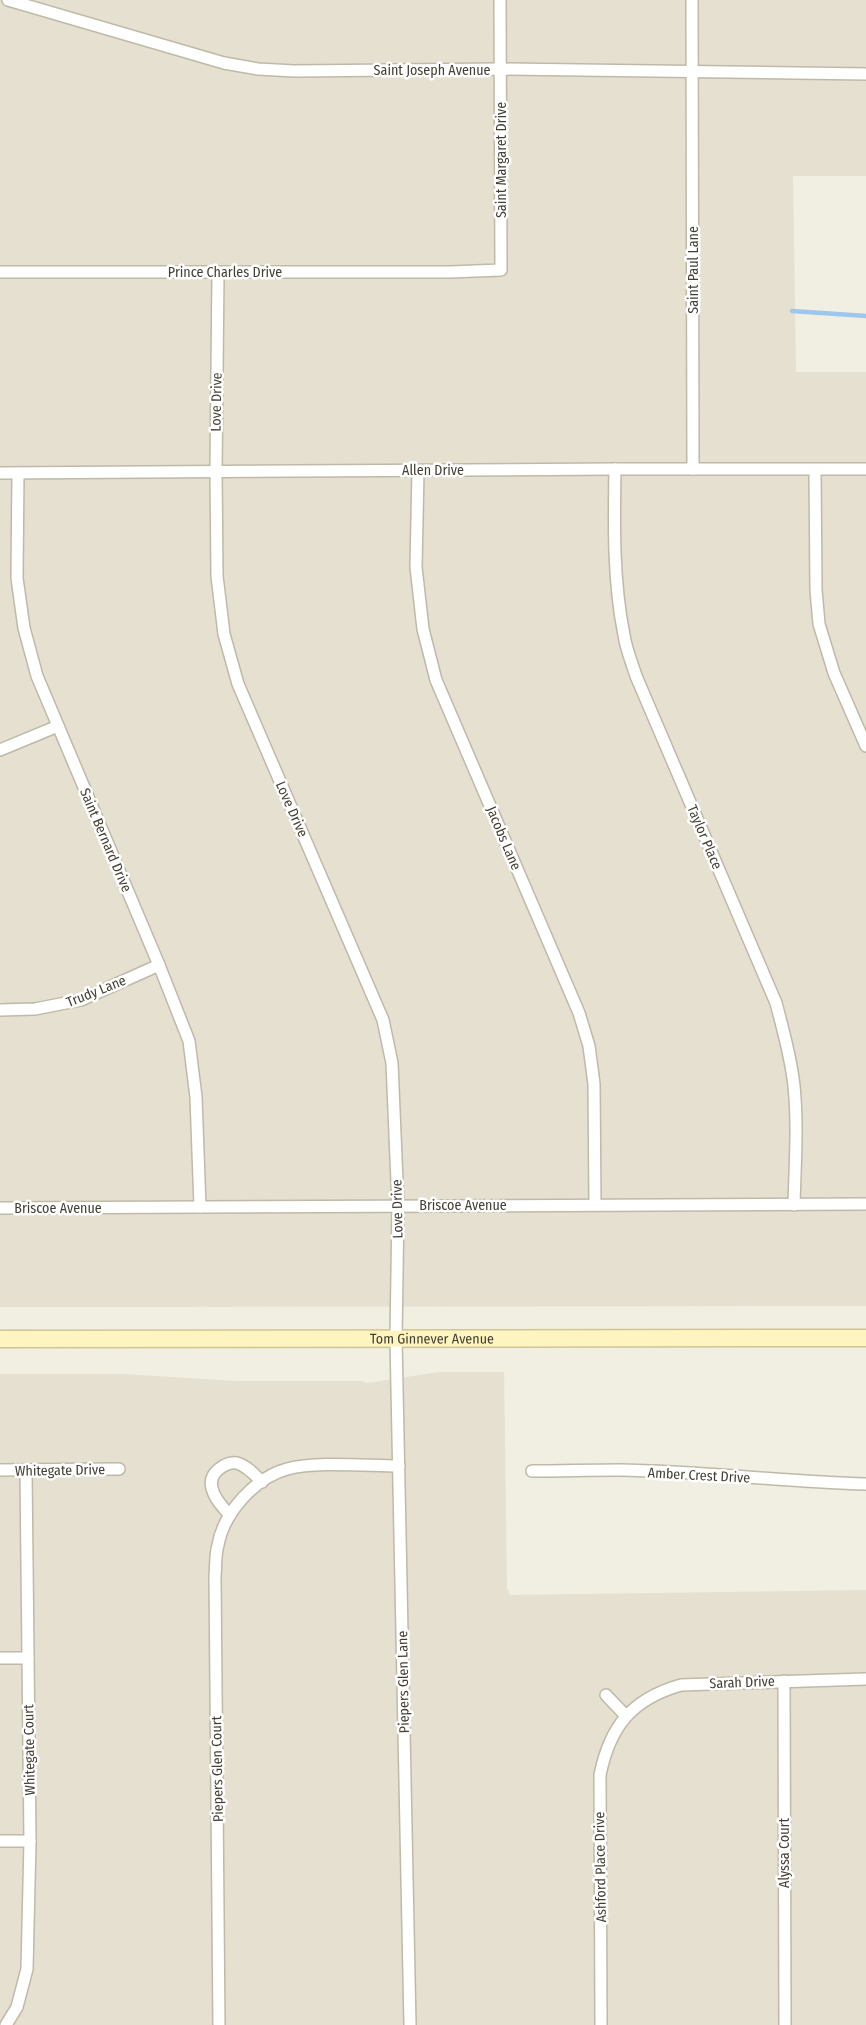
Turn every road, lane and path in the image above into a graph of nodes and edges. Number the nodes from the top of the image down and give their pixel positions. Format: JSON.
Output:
{"nodes":[{"id":1,"x":8,"y":0,"type":"edge"},
{"id":2,"x":500,"y":0,"type":"edge"},
{"id":3,"x":692,"y":0,"type":"edge"},
{"id":4,"x":500,"y":69,"type":"junction"},
{"id":5,"x":693,"y":71,"type":"junction"},
{"id":6,"x":866,"y":74,"type":"edge"},
{"id":7,"x":0,"y":272,"type":"edge"},
{"id":8,"x":218,"y":272,"type":"junction"},
{"id":9,"x":450,"y":272,"type":"joint"},
{"id":10,"x":615,"y":469,"type":"junction"},
{"id":11,"x":693,"y":469,"type":"junction"},
{"id":12,"x":814,"y":470,"type":"junction"},
{"id":13,"x":866,"y":470,"type":"edge"},
{"id":14,"x":418,"y":471,"type":"junction"},
{"id":15,"x":216,"y":472,"type":"junction"},
{"id":16,"x":18,"y":473,"type":"junction"},
{"id":17,"x":0,"y":474,"type":"edge"},
{"id":18,"x":58,"y":726,"type":"junction"},
{"id":19,"x":866,"y":746,"type":"edge"},
{"id":20,"x":0,"y":750,"type":"edge"},
{"id":21,"x":159,"y":964,"type":"junction"},
{"id":22,"x":0,"y":1010,"type":"edge"},
{"id":23,"x":595,"y":1204,"type":"junction"},
{"id":24,"x":866,"y":1204,"type":"edge"},
{"id":25,"x":794,"y":1205,"type":"junction"},
{"id":26,"x":398,"y":1206,"type":"junction"},
{"id":27,"x":200,"y":1207,"type":"junction"},
{"id":28,"x":0,"y":1208,"type":"edge"},
{"id":29,"x":866,"y":1338,"type":"edge"},
{"id":30,"x":0,"y":1339,"type":"edge"},
{"id":31,"x":396,"y":1339,"type":"junction"},
{"id":32,"x":399,"y":1466,"type":"junction"},
{"id":33,"x":120,"y":1469,"type":"dead end"},
{"id":34,"x":0,"y":1470,"type":"edge"},
{"id":35,"x":26,"y":1471,"type":"junction"},
{"id":36,"x":532,"y":1471,"type":"dead end"},
{"id":37,"x":262,"y":1482,"type":"junction"},
{"id":38,"x":866,"y":1484,"type":"edge"},
{"id":39,"x":230,"y":1515,"type":"junction"},
{"id":40,"x":0,"y":1658,"type":"edge"},
{"id":41,"x":28,"y":1658,"type":"junction"},
{"id":42,"x":866,"y":1680,"type":"edge"},
{"id":43,"x":784,"y":1681,"type":"junction"},
{"id":44,"x":606,"y":1695,"type":"dead end"},
{"id":45,"x":626,"y":1716,"type":"junction"},
{"id":46,"x":0,"y":1841,"type":"edge"},
{"id":47,"x":30,"y":1841,"type":"junction"},
{"id":48,"x":6,"y":2025,"type":"edge"},
{"id":49,"x":219,"y":2025,"type":"edge"},
{"id":50,"x":410,"y":2025,"type":"edge"},
{"id":51,"x":601,"y":2025,"type":"edge"},
{"id":52,"x":785,"y":2025,"type":"edge"}],
"edges":[{"from":1,"to":4,"type":"street","name":"Saint Joseph Avenue"},
{"from":2,"to":4,"type":"street","name":"Saint Margaret Drive"},
{"from":3,"to":5,"type":"street","name":"Saint Paul Lane"},
{"from":4,"to":5,"type":"street","name":"Saint Joseph Avenue"},
{"from":4,"to":9,"type":"street","name":"Saint Margaret Drive"},
{"from":5,"to":6,"type":"street","name":"Saint Joseph Avenue"},
{"from":5,"to":11,"type":"street","name":"Saint Paul Lane"},
{"from":7,"to":8,"type":"street","name":"Prince Charles Drive"},
{"from":8,"to":9,"type":"street","name":"Prince Charles Drive"},
{"from":8,"to":15,"type":"street","name":"Love Drive"},
{"from":10,"to":11,"type":"street","name":"Allen Drive"},
{"from":10,"to":14,"type":"street","name":"Allen Drive"},
{"from":10,"to":25,"type":"street","name":"Taylor Place"},
{"from":11,"to":12,"type":"street","name":"Allen Drive"},
{"from":12,"to":13,"type":"street","name":"Allen Drive"},
{"from":12,"to":19,"type":"street"},
{"from":14,"to":15,"type":"street","name":"Allen Drive"},
{"from":14,"to":23,"type":"street","name":"Jacobs Lane"},
{"from":15,"to":16,"type":"street","name":"Allen Drive"},
{"from":15,"to":26,"type":"street","name":"Love Drive"},
{"from":16,"to":17,"type":"street","name":"Allen Drive"},
{"from":16,"to":18,"type":"street","name":"Saint Bernard Drive"},
{"from":18,"to":20,"type":"street"},
{"from":18,"to":21,"type":"street","name":"Saint Bernard Drive"},
{"from":21,"to":22,"type":"street","name":"Trudy Lane"},
{"from":21,"to":27,"type":"street","name":"Saint Bernard Drive"},
{"from":23,"to":25,"type":"street","name":"Briscoe Avenue"},
{"from":23,"to":26,"type":"street","name":"Briscoe Avenue"},
{"from":24,"to":25,"type":"street","name":"Briscoe Avenue"},
{"from":26,"to":27,"type":"street","name":"Briscoe Avenue"},
{"from":26,"to":31,"type":"street","name":"Love Drive"},
{"from":27,"to":28,"type":"street","name":"Briscoe Avenue"},
{"from":29,"to":31,"type":"main road","name":"Tom Ginnever Avenue"},
{"from":30,"to":31,"type":"main road","name":"Tom Ginnever Avenue"},
{"from":31,"to":32,"type":"street","name":"Piepers Glen Lane"},
{"from":32,"to":37,"type":"street","name":"Piepers Glen Court"},
{"from":32,"to":50,"type":"street","name":"Piepers Glen Lane"},
{"from":33,"to":35,"type":"street","name":"Whitegate Drive"},
{"from":34,"to":35,"type":"street","name":"Whitegate Drive"},
{"from":35,"to":41,"type":"street","name":"Whitegate Court"},
{"from":36,"to":38,"type":"street","name":"Amber Crest Drive"},
{"from":37,"to":39,"type":"street","name":"Piepers Glen Court"},
{"from":37,"to":39,"type":"street"},
{"from":39,"to":49,"type":"street","name":"Piepers Glen Court"},
{"from":40,"to":41,"type":"street"},
{"from":41,"to":47,"type":"street","name":"Whitegate Court"},
{"from":42,"to":43,"type":"street","name":"Sarah Drive"},
{"from":43,"to":45,"type":"street","name":"Sarah Drive"},
{"from":43,"to":52,"type":"street","name":"Alyssa Court"},
{"from":44,"to":45,"type":"street"},
{"from":45,"to":51,"type":"street","name":"Ashford Place Drive"},
{"from":46,"to":47,"type":"street"},
{"from":47,"to":48,"type":"street","name":"Whitegate Court"}]}
